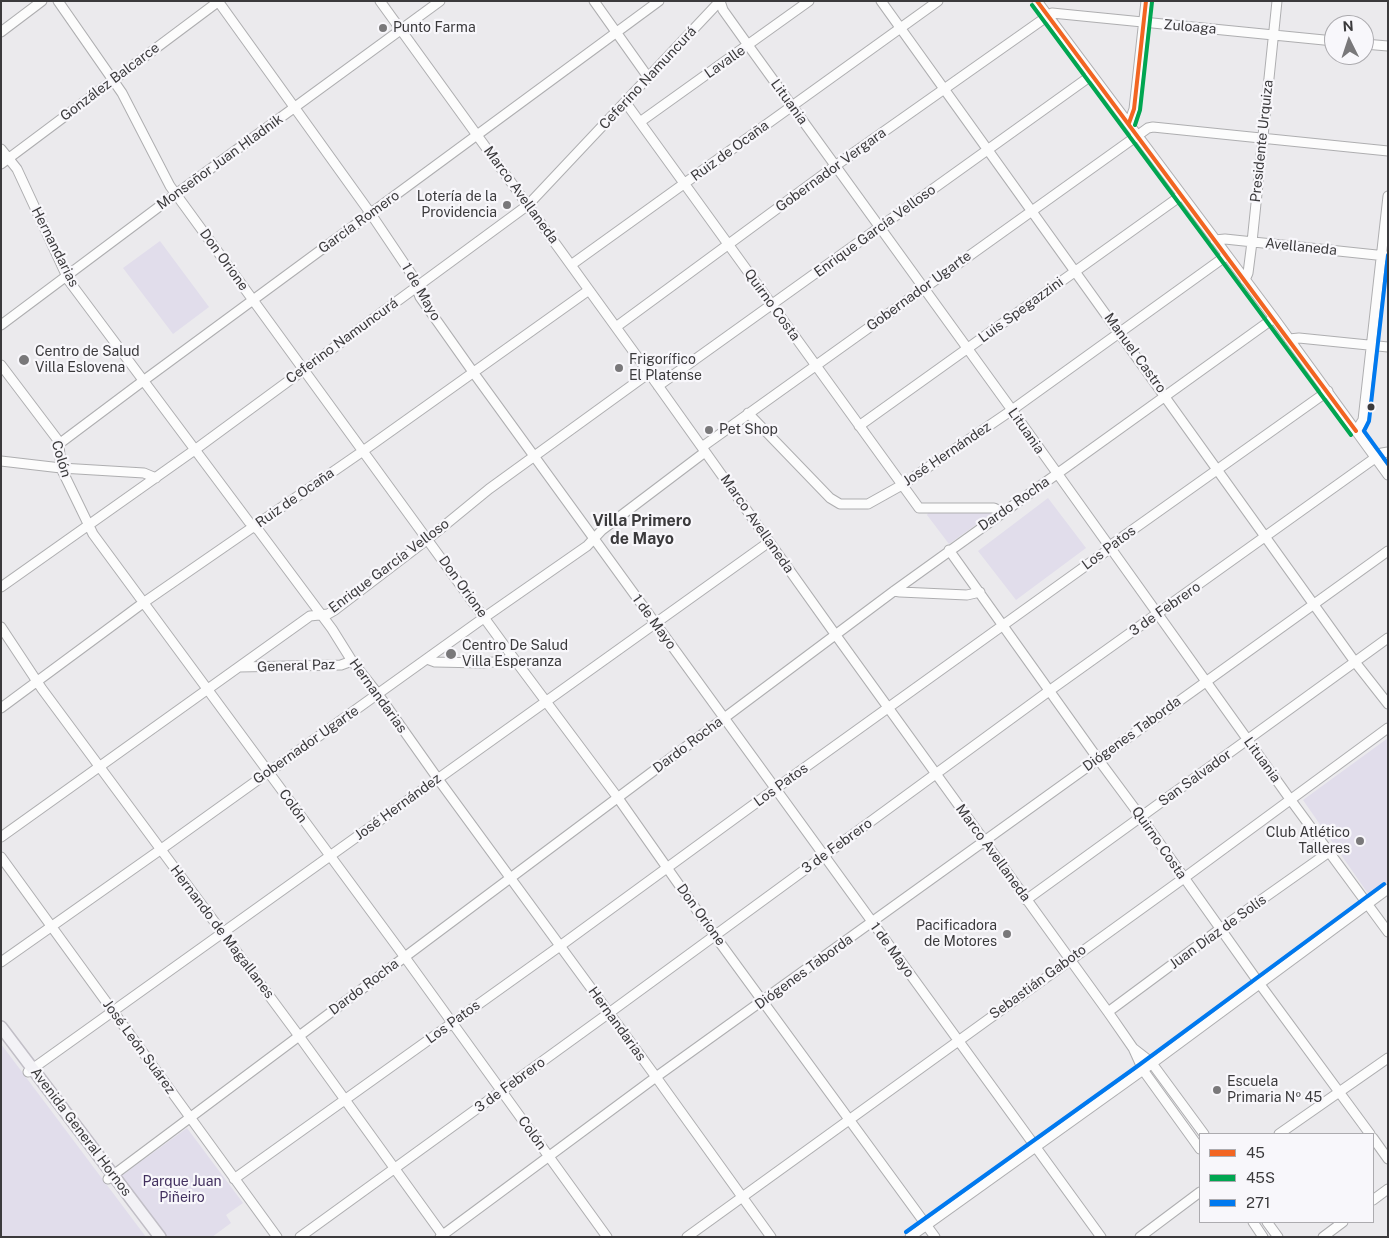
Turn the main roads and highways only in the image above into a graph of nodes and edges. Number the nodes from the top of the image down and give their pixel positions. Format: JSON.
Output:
{"nodes":[{"id":1,"x":1,"y":1027,"type":"edge"},
{"id":2,"x":1,"y":1036,"type":"edge"},
{"id":3,"x":30,"y":1070,"type":"junction"},
{"id":4,"x":110,"y":1177,"type":"junction"},
{"id":5,"x":152,"y":1237,"type":"edge"},
{"id":6,"x":160,"y":1237,"type":"edge"}],
"edges":[{"from":1,"to":3,"type":"main road","name":"Avenida General Hornos"},
{"from":2,"to":3,"type":"main road","name":"Avenida General Hornos"},
{"from":3,"to":4,"type":"main road","name":"Avenida General Hornos"},
{"from":4,"to":5,"type":"main road","name":"Avenida General Hornos"},
{"from":4,"to":6,"type":"main road","name":"Avenida General Hornos"}]}
